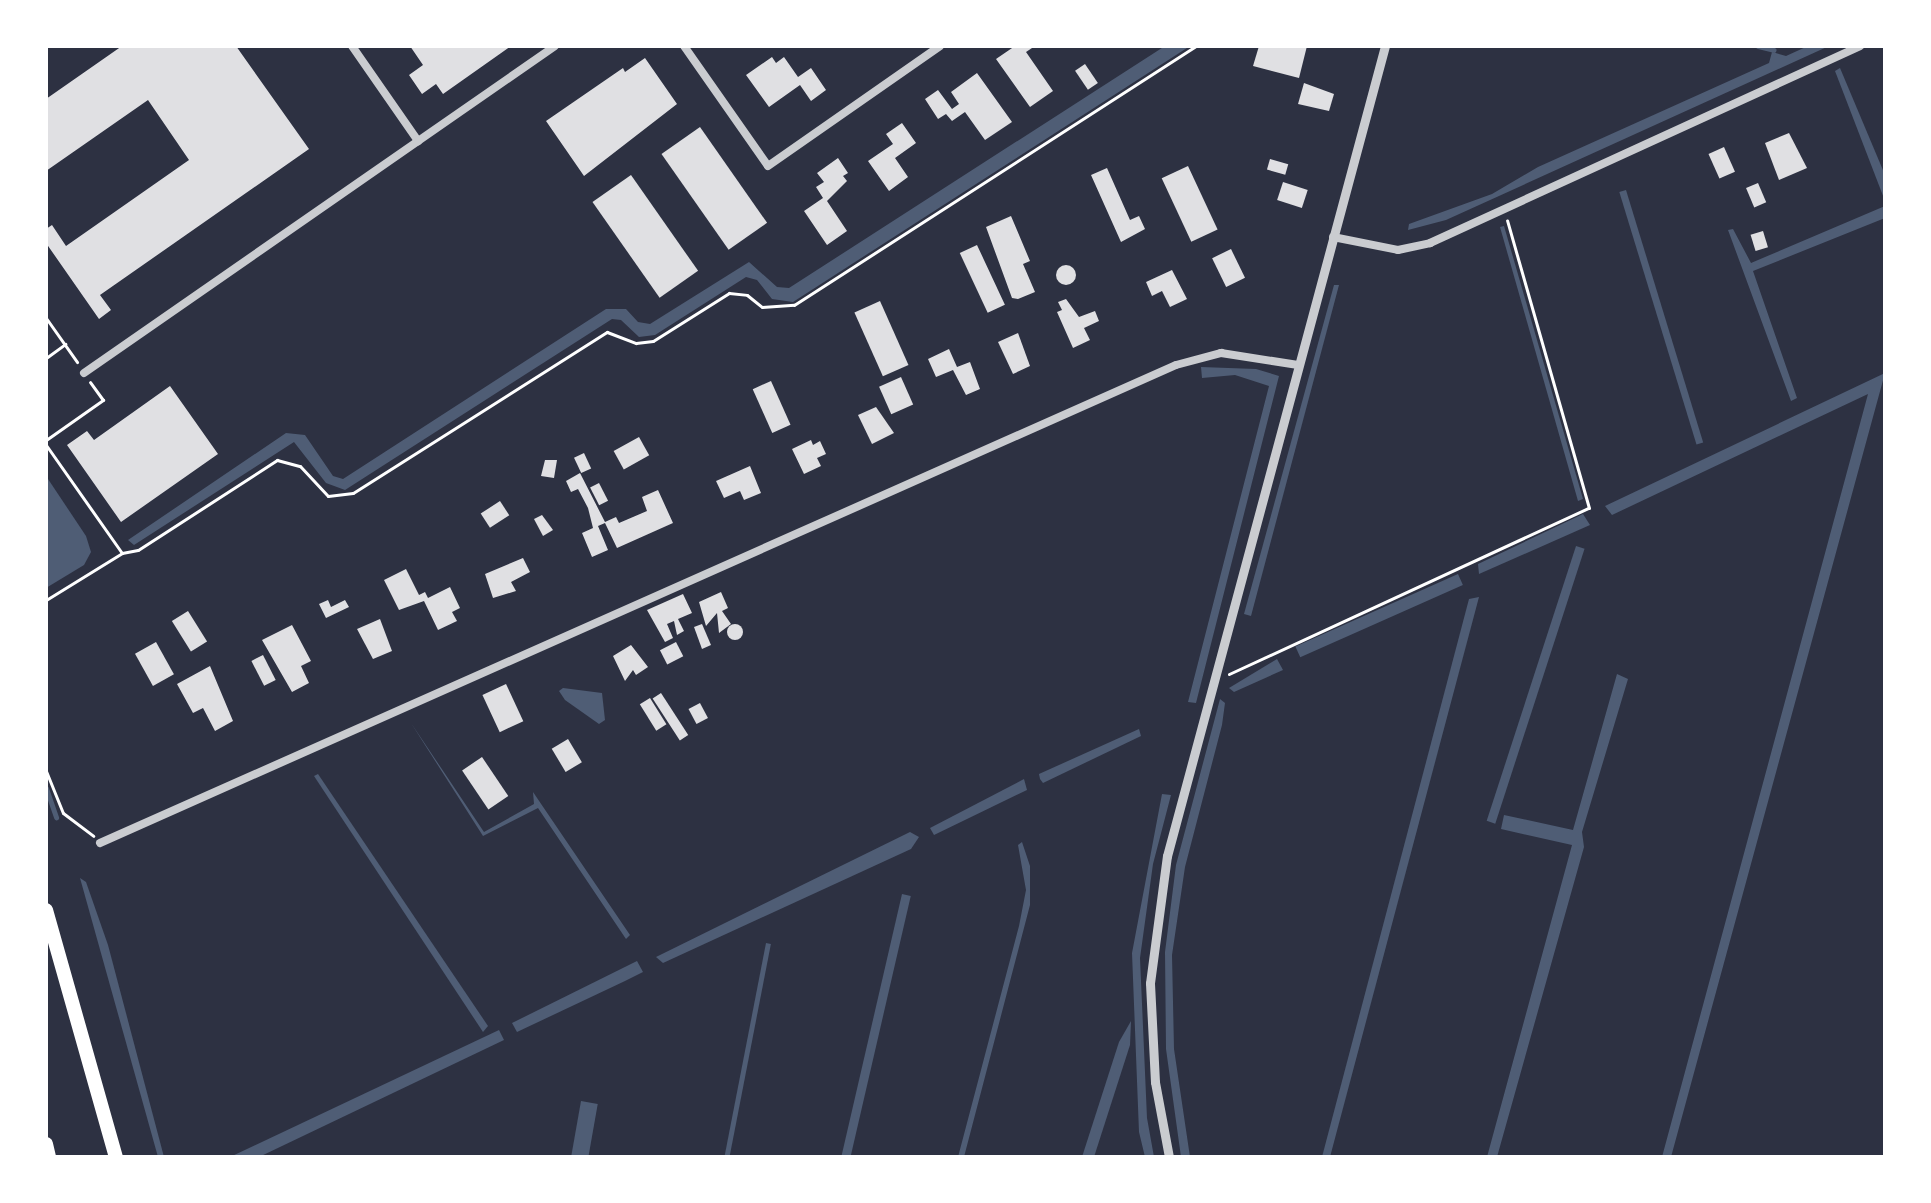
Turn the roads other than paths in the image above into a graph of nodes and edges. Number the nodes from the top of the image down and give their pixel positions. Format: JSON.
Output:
{"nodes":[{"id":1,"x":352,"y":46,"type":"edge"},
{"id":2,"x":555,"y":46,"type":"edge"},
{"id":3,"x":684,"y":46,"type":"edge"},
{"id":4,"x":940,"y":46,"type":"edge"},
{"id":5,"x":1385,"y":46,"type":"edge"},
{"id":6,"x":1860,"y":46,"type":"edge"},
{"id":7,"x":418,"y":141,"type":"junction"},
{"id":8,"x":1333,"y":237,"type":"junction"},
{"id":9,"x":1298,"y":365,"type":"junction"},
{"id":10,"x":84,"y":373,"type":"road end"},
{"id":11,"x":100,"y":843,"type":"road end"},
{"id":12,"x":46,"y":910,"type":"edge"},
{"id":13,"x":46,"y":1144,"type":"edge"},
{"id":14,"x":49,"y":1157,"type":"edge"},
{"id":15,"x":116,"y":1157,"type":"edge"},
{"id":16,"x":1169,"y":1157,"type":"edge"}],
"edges":[{"from":1,"to":7,"type":"street"},
{"from":2,"to":7,"type":"street"},
{"from":3,"to":4,"type":"street"},
{"from":5,"to":8,"type":"street"},
{"from":6,"to":8,"type":"street"},
{"from":7,"to":10,"type":"street"},
{"from":8,"to":9,"type":"street"},
{"from":9,"to":11,"type":"street"},
{"from":9,"to":16,"type":"street"},
{"from":12,"to":15,"type":"highway"},
{"from":13,"to":14,"type":"highway"}]}
